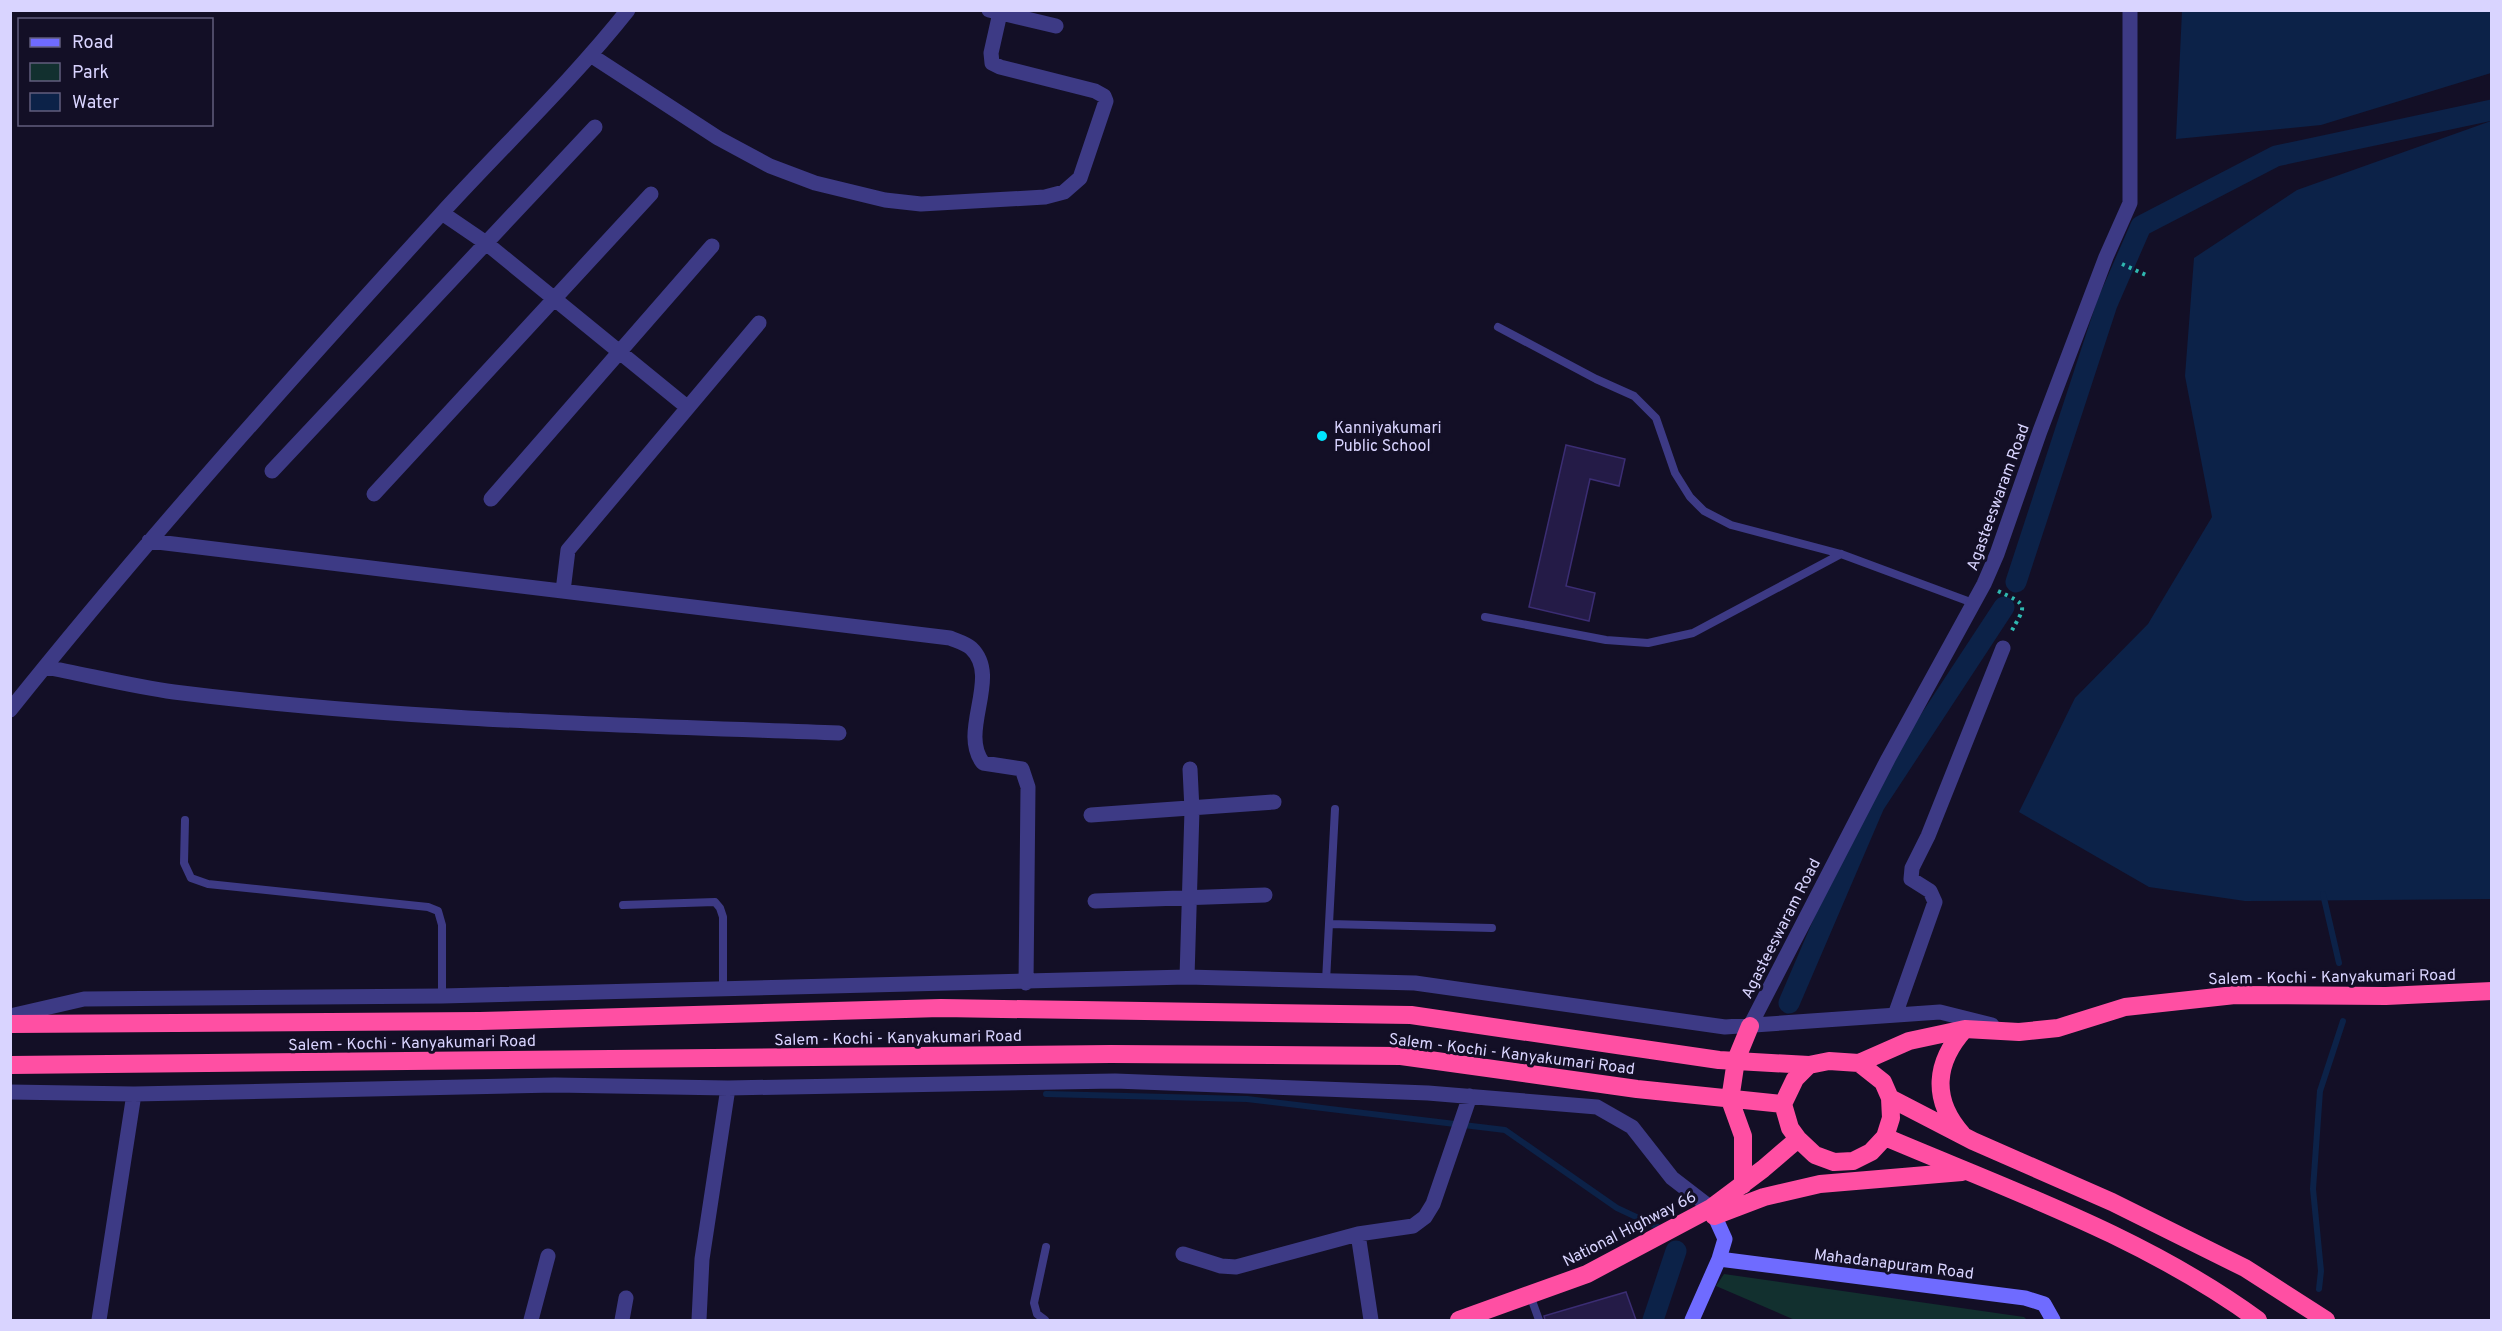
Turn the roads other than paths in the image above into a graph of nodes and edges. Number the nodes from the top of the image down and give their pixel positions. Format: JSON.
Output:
{"nodes":[{"id":1,"x":628,"y":10,"type":"edge"},
{"id":2,"x":2130,"y":10,"type":"edge"},
{"id":3,"x":994,"y":12,"type":"edge"},
{"id":4,"x":1056,"y":26,"type":"dead end"},
{"id":5,"x":592,"y":56,"type":"junction"},
{"id":6,"x":595,"y":127,"type":"dead end"},
{"id":7,"x":651,"y":194,"type":"dead end"},
{"id":8,"x":442,"y":213,"type":"junction"},
{"id":9,"x":486,"y":243,"type":"junction"},
{"id":10,"x":711,"y":246,"type":"dead end"},
{"id":11,"x":554,"y":299,"type":"junction"},
{"id":12,"x":759,"y":323,"type":"dead end"},
{"id":13,"x":1498,"y":327,"type":"dead end"},
{"id":14,"x":620,"y":352,"type":"junction"},
{"id":15,"x":687,"y":407,"type":"junction"},
{"id":16,"x":272,"y":471,"type":"dead end"},
{"id":17,"x":374,"y":494,"type":"dead end"},
{"id":18,"x":491,"y":500,"type":"dead end"},
{"id":19,"x":149,"y":541,"type":"junction"},
{"id":20,"x":1841,"y":554,"type":"junction"},
{"id":21,"x":563,"y":591,"type":"junction"},
{"id":22,"x":1973,"y":603,"type":"junction"},
{"id":23,"x":1485,"y":618,"type":"dead end"},
{"id":24,"x":2003,"y":648,"type":"road end"},
{"id":25,"x":45,"y":667,"type":"junction"},
{"id":26,"x":10,"y":710,"type":"edge"},
{"id":27,"x":839,"y":733,"type":"dead end"},
{"id":28,"x":1190,"y":769,"type":"dead end"},
{"id":29,"x":1274,"y":802,"type":"dead end"},
{"id":30,"x":1335,"y":808,"type":"dead end"},
{"id":31,"x":1192,"y":810,"type":"junction"},
{"id":32,"x":1091,"y":815,"type":"dead end"},
{"id":33,"x":185,"y":820,"type":"dead end"},
{"id":34,"x":1265,"y":895,"type":"dead end"},
{"id":35,"x":1190,"y":899,"type":"junction"},
{"id":36,"x":1095,"y":901,"type":"dead end"},
{"id":37,"x":623,"y":905,"type":"dead end"},
{"id":38,"x":1329,"y":924,"type":"junction"},
{"id":39,"x":1492,"y":928,"type":"dead end"},
{"id":40,"x":1186,"y":977,"type":"junction"},
{"id":41,"x":1326,"y":981,"type":"junction"},
{"id":42,"x":1026,"y":982,"type":"junction"},
{"id":43,"x":723,"y":988,"type":"junction"},
{"id":44,"x":2492,"y":991,"type":"edge"},
{"id":45,"x":442,"y":996,"type":"junction"},
{"id":46,"x":1895,"y":1015,"type":"junction"},
{"id":47,"x":10,"y":1016,"type":"edge"},
{"id":48,"x":10,"y":1024,"type":"edge"},
{"id":49,"x":1750,"y":1026,"type":"junction"},
{"id":50,"x":1965,"y":1029,"type":"junction"},
{"id":51,"x":2019,"y":1032,"type":"junction"},
{"id":52,"x":1736,"y":1060,"type":"junction"},
{"id":53,"x":1859,"y":1063,"type":"junction"},
{"id":54,"x":10,"y":1065,"type":"edge"},
{"id":55,"x":1809,"y":1065,"type":"junction"},
{"id":56,"x":728,"y":1088,"type":"junction"},
{"id":57,"x":10,"y":1092,"type":"edge"},
{"id":58,"x":134,"y":1094,"type":"junction"},
{"id":59,"x":1470,"y":1096,"type":"junction"},
{"id":60,"x":1890,"y":1098,"type":"junction"},
{"id":61,"x":1730,"y":1100,"type":"junction"},
{"id":62,"x":1783,"y":1104,"type":"junction"},
{"id":63,"x":1885,"y":1137,"type":"junction"},
{"id":64,"x":1965,"y":1137,"type":"junction"},
{"id":65,"x":1798,"y":1139,"type":"junction"},
{"id":66,"x":1967,"y":1172,"type":"junction"},
{"id":67,"x":1743,"y":1185,"type":"junction"},
{"id":68,"x":1712,"y":1212,"type":"junction"},
{"id":69,"x":1358,"y":1234,"type":"junction"},
{"id":70,"x":1046,"y":1247,"type":"dead end"},
{"id":71,"x":1182,"y":1254,"type":"dead end"},
{"id":72,"x":548,"y":1256,"type":"dead end"},
{"id":73,"x":1719,"y":1259,"type":"junction"},
{"id":74,"x":1530,"y":1295,"type":"junction"},
{"id":75,"x":626,"y":1298,"type":"dead end"},
{"id":76,"x":99,"y":1320,"type":"edge"},
{"id":77,"x":531,"y":1320,"type":"edge"},
{"id":78,"x":622,"y":1320,"type":"edge"},
{"id":79,"x":699,"y":1320,"type":"edge"},
{"id":80,"x":1045,"y":1320,"type":"edge"},
{"id":81,"x":1371,"y":1320,"type":"edge"},
{"id":82,"x":1460,"y":1320,"type":"edge"},
{"id":83,"x":1539,"y":1320,"type":"edge"},
{"id":84,"x":1692,"y":1320,"type":"edge"},
{"id":85,"x":2053,"y":1320,"type":"edge"},
{"id":86,"x":2258,"y":1320,"type":"edge"},
{"id":87,"x":2326,"y":1320,"type":"edge"}],
"edges":[{"from":1,"to":5,"type":"street"},
{"from":2,"to":22,"type":"street","name":"Agasteeswaram Road"},
{"from":3,"to":4,"type":"street"},
{"from":3,"to":5,"type":"street"},
{"from":5,"to":8,"type":"street"},
{"from":6,"to":9,"type":"street"},
{"from":7,"to":11,"type":"street"},
{"from":8,"to":9,"type":"street"},
{"from":8,"to":19,"type":"street"},
{"from":9,"to":11,"type":"street"},
{"from":9,"to":16,"type":"street"},
{"from":10,"to":14,"type":"street"},
{"from":11,"to":14,"type":"street"},
{"from":11,"to":17,"type":"street"},
{"from":12,"to":15,"type":"street"},
{"from":13,"to":20,"type":"lane"},
{"from":14,"to":15,"type":"street"},
{"from":14,"to":18,"type":"street"},
{"from":15,"to":21,"type":"street"},
{"from":19,"to":21,"type":"street"},
{"from":19,"to":25,"type":"street"},
{"from":20,"to":22,"type":"lane"},
{"from":20,"to":23,"type":"lane"},
{"from":21,"to":42,"type":"street"},
{"from":22,"to":49,"type":"street","name":"Agasteeswaram Road"},
{"from":24,"to":46,"type":"street"},
{"from":25,"to":26,"type":"street"},
{"from":25,"to":27,"type":"street"},
{"from":28,"to":31,"type":"street"},
{"from":29,"to":31,"type":"street"},
{"from":30,"to":38,"type":"lane"},
{"from":31,"to":32,"type":"street"},
{"from":31,"to":35,"type":"street"},
{"from":33,"to":45,"type":"lane"},
{"from":34,"to":35,"type":"street"},
{"from":35,"to":36,"type":"street"},
{"from":35,"to":40,"type":"street"},
{"from":37,"to":43,"type":"lane"},
{"from":38,"to":39,"type":"lane"},
{"from":38,"to":41,"type":"lane"},
{"from":40,"to":41,"type":"street"},
{"from":40,"to":42,"type":"street"},
{"from":41,"to":49,"type":"street"},
{"from":42,"to":43,"type":"street"},
{"from":43,"to":45,"type":"street"},
{"from":44,"to":51,"type":"highway","name":"Salem - Kochi - Kanyakumari Road"},
{"from":45,"to":47,"type":"street"},
{"from":46,"to":49,"type":"street"},
{"from":46,"to":51,"type":"street"},
{"from":48,"to":52,"type":"highway","name":"Salem - Kochi - Kanyakumari Road"},
{"from":49,"to":52,"type":"highway"},
{"from":50,"to":51,"type":"highway","name":"Salem - Kochi - Kanyakumari Road"},
{"from":50,"to":53,"type":"highway","name":"Salem - Kochi - Kanyakumari Road"},
{"from":50,"to":64,"type":"highway"},
{"from":52,"to":55,"type":"highway","name":"Salem - Kochi - Kanyakumari Road"},
{"from":52,"to":61,"type":"highway"},
{"from":53,"to":55,"type":"highway"},
{"from":53,"to":60,"type":"highway"},
{"from":54,"to":61,"type":"highway","name":"Salem - Kochi - Kanyakumari Road"},
{"from":55,"to":62,"type":"highway"},
{"from":56,"to":58,"type":"street"},
{"from":56,"to":59,"type":"street"},
{"from":56,"to":79,"type":"street"},
{"from":57,"to":58,"type":"street"},
{"from":58,"to":76,"type":"street"},
{"from":59,"to":68,"type":"street"},
{"from":59,"to":69,"type":"street"},
{"from":60,"to":63,"type":"highway"},
{"from":60,"to":64,"type":"highway"},
{"from":61,"to":62,"type":"highway","name":"Salem - Kochi - Kanyakumari Road"},
{"from":61,"to":67,"type":"highway"},
{"from":62,"to":65,"type":"highway"},
{"from":63,"to":65,"type":"highway"},
{"from":63,"to":66,"type":"highway"},
{"from":64,"to":87,"type":"highway"},
{"from":65,"to":67,"type":"highway","name":"National Highway 66"},
{"from":66,"to":68,"type":"highway"},
{"from":66,"to":86,"type":"highway"},
{"from":67,"to":68,"type":"highway","name":"National Highway 66"},
{"from":68,"to":73,"type":"street"},
{"from":68,"to":74,"type":"highway","name":"National Highway 66"},
{"from":69,"to":71,"type":"street"},
{"from":69,"to":81,"type":"street"},
{"from":70,"to":80,"type":"lane"},
{"from":72,"to":77,"type":"street"},
{"from":73,"to":84,"type":"street"},
{"from":73,"to":85,"type":"street","name":"Mahadanapuram Road"},
{"from":74,"to":82,"type":"highway","name":"National Highway 66"},
{"from":74,"to":83,"type":"lane"},
{"from":75,"to":78,"type":"street"}]}
